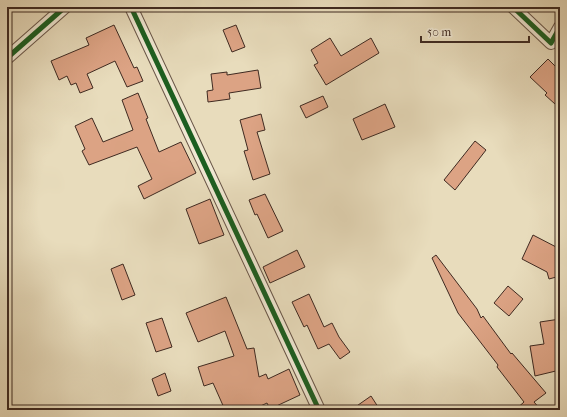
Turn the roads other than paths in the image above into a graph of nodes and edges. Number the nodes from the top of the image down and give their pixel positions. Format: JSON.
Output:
{"nodes":[{"id":1,"x":65,"y":7,"type":"edge"},
{"id":2,"x":131,"y":7,"type":"edge"},
{"id":3,"x":513,"y":7,"type":"edge"},
{"id":4,"x":560,"y":27,"type":"edge"},
{"id":5,"x":556,"y":47,"type":"edge"},
{"id":6,"x":7,"y":58,"type":"edge"},
{"id":7,"x":319,"y":410,"type":"edge"}],
"edges":[{"from":1,"to":6,"type":"street"},
{"from":2,"to":7,"type":"street"},
{"from":3,"to":5,"type":"street"},
{"from":4,"to":5,"type":"street"}]}
